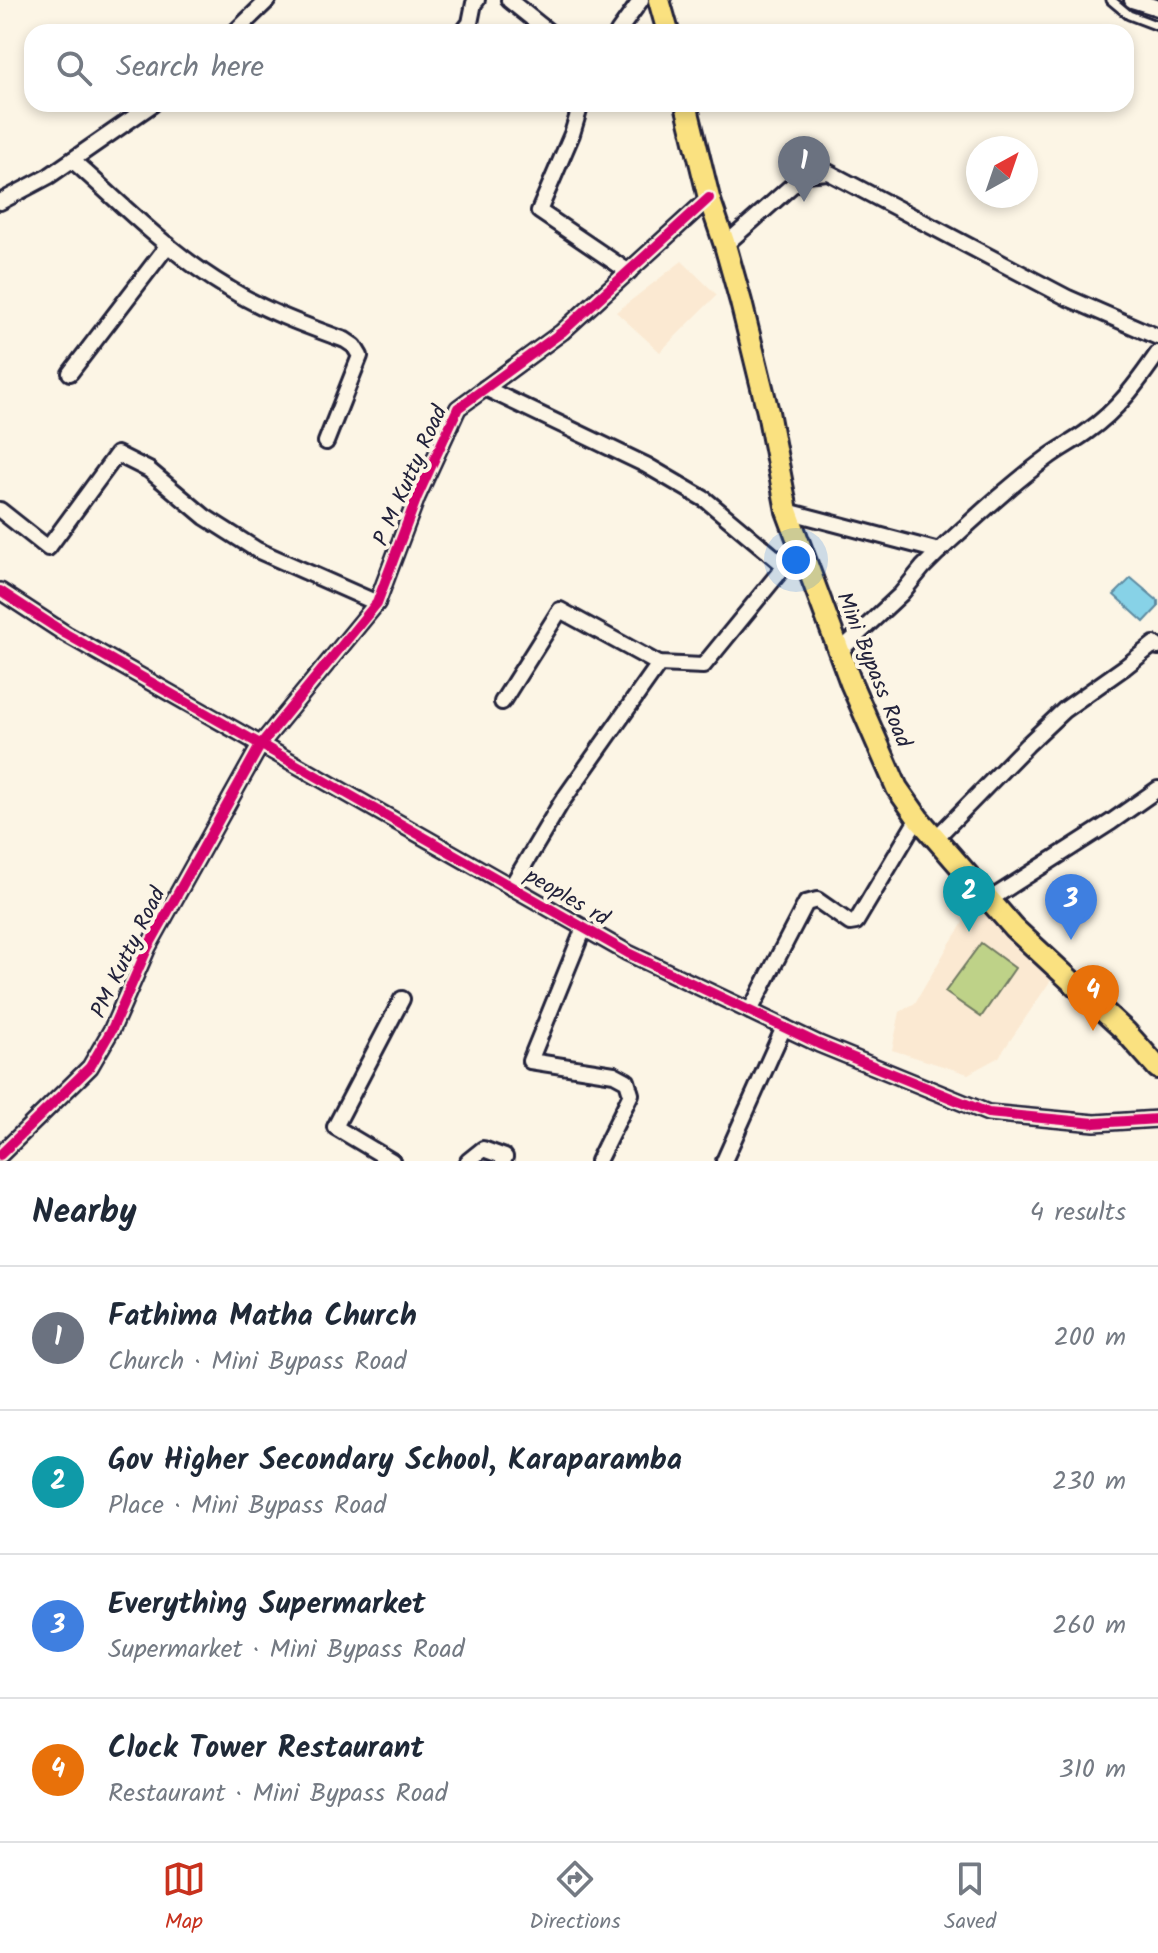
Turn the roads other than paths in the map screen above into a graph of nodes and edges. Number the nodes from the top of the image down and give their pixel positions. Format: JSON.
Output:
{"nodes":[{"id":1,"x":268,"y":0,"type":"edge"},
{"id":2,"x":477,"y":0,"type":"edge"},
{"id":3,"x":509,"y":0,"type":"edge"},
{"id":4,"x":641,"y":0,"type":"edge"},
{"id":5,"x":659,"y":0,"type":"edge"},
{"id":6,"x":1111,"y":0,"type":"edge"},
{"id":7,"x":1132,"y":0,"type":"edge"},
{"id":8,"x":1158,"y":8,"type":"edge"},
{"id":9,"x":243,"y":24,"type":"edge"},
{"id":10,"x":469,"y":24,"type":"edge"},
{"id":11,"x":539,"y":24,"type":"edge"},
{"id":12,"x":624,"y":24,"type":"edge"},
{"id":13,"x":666,"y":24,"type":"edge"},
{"id":14,"x":1158,"y":26,"type":"edge"},
{"id":15,"x":141,"y":112,"type":"edge"},
{"id":16,"x":579,"y":112,"type":"edge"},
{"id":17,"x":688,"y":112,"type":"edge"},
{"id":18,"x":72,"y":160,"type":"junction"},
{"id":19,"x":709,"y":198,"type":"junction"},
{"id":20,"x":0,"y":202,"type":"edge"},
{"id":21,"x":168,"y":245,"type":"junction"},
{"id":22,"x":725,"y":245,"type":"junction"},
{"id":23,"x":629,"y":272,"type":"junction"},
{"id":24,"x":1158,"y":337,"type":"edge"},
{"id":25,"x":1158,"y":353,"type":"edge"},
{"id":26,"x":70,"y":373,"type":"dead end"},
{"id":27,"x":485,"y":388,"type":"junction"},
{"id":28,"x":326,"y":442,"type":"dead end"},
{"id":29,"x":0,"y":510,"type":"edge"},
{"id":30,"x":787,"y":511,"type":"junction"},
{"id":31,"x":801,"y":546,"type":"junction"},
{"id":32,"x":939,"y":551,"type":"junction"},
{"id":33,"x":785,"y":566,"type":"junction"},
{"id":34,"x":0,"y":591,"type":"edge"},
{"id":35,"x":377,"y":603,"type":"junction"},
{"id":36,"x":1158,"y":647,"type":"edge"},
{"id":37,"x":840,"y":651,"type":"junction"},
{"id":38,"x":659,"y":664,"type":"junction"},
{"id":39,"x":502,"y":702,"type":"dead end"},
{"id":40,"x":261,"y":744,"type":"junction"},
{"id":41,"x":1158,"y":789,"type":"edge"},
{"id":42,"x":918,"y":818,"type":"junction"},
{"id":43,"x":935,"y":839,"type":"junction"},
{"id":44,"x":511,"y":887,"type":"junction"},
{"id":45,"x":989,"y":900,"type":"junction"},
{"id":46,"x":584,"y":928,"type":"junction"},
{"id":47,"x":402,"y":999,"type":"dead end"},
{"id":48,"x":750,"y":1011,"type":"junction"},
{"id":49,"x":784,"y":1027,"type":"junction"},
{"id":50,"x":1158,"y":1068,"type":"edge"},
{"id":51,"x":1158,"y":1119,"type":"edge"},
{"id":52,"x":0,"y":1155,"type":"edge"},
{"id":53,"x":392,"y":1161,"type":"edge"},
{"id":54,"x":468,"y":1161,"type":"edge"},
{"id":55,"x":503,"y":1161,"type":"edge"},
{"id":56,"x":598,"y":1161,"type":"edge"},
{"id":57,"x":724,"y":1161,"type":"edge"}],
"edges":[{"from":1,"to":9,"type":"street"},
{"from":2,"to":10,"type":"street"},
{"from":3,"to":11,"type":"street"},
{"from":4,"to":12,"type":"street"},
{"from":5,"to":13,"type":"main road"},
{"from":6,"to":14,"type":"lane"},
{"from":7,"to":8,"type":"street"},
{"from":15,"to":18,"type":"street"},
{"from":16,"to":23,"type":"street"},
{"from":17,"to":19,"type":"main road","name":"Mini Bypass Road"},
{"from":18,"to":20,"type":"street"},
{"from":18,"to":21,"type":"street"},
{"from":19,"to":22,"type":"main road","name":"Mini Bypass Road"},
{"from":19,"to":23,"type":"street","name":"P M Kutty Road"},
{"from":21,"to":26,"type":"street"},
{"from":21,"to":28,"type":"street"},
{"from":22,"to":24,"type":"street"},
{"from":22,"to":30,"type":"main road","name":"Mini Bypass Road"},
{"from":23,"to":27,"type":"street","name":"P M Kutty Road"},
{"from":25,"to":32,"type":"street"},
{"from":27,"to":33,"type":"street"},
{"from":27,"to":35,"type":"street","name":"P M Kutty Road"},
{"from":29,"to":35,"type":"street"},
{"from":30,"to":31,"type":"main road","name":"Mini Bypass Road"},
{"from":30,"to":32,"type":"street"},
{"from":31,"to":33,"type":"street"},
{"from":31,"to":37,"type":"main road","name":"Mini Bypass Road"},
{"from":32,"to":37,"type":"street"},
{"from":33,"to":38,"type":"street"},
{"from":34,"to":40,"type":"street","name":"peoples rd"},
{"from":35,"to":40,"type":"street","name":"P M Kutty Road"},
{"from":36,"to":43,"type":"street"},
{"from":37,"to":42,"type":"main road","name":"Mini Bypass Road"},
{"from":38,"to":39,"type":"street"},
{"from":38,"to":44,"type":"street"},
{"from":40,"to":44,"type":"street","name":"peoples rd"},
{"from":40,"to":52,"type":"street","name":"PM Kutty Road"},
{"from":41,"to":45,"type":"street"},
{"from":42,"to":43,"type":"main road","name":"Mini Bypass Road"},
{"from":42,"to":48,"type":"street"},
{"from":43,"to":45,"type":"main road","name":"Mini Bypass Road"},
{"from":44,"to":46,"type":"street","name":"peoples rd"},
{"from":45,"to":50,"type":"main road","name":"Mini Bypass Road"},
{"from":46,"to":48,"type":"street","name":"peoples rd"},
{"from":46,"to":56,"type":"street"},
{"from":47,"to":53,"type":"street"},
{"from":48,"to":49,"type":"street","name":"peoples rd"},
{"from":49,"to":51,"type":"street","name":"peoples rd"},
{"from":49,"to":57,"type":"street"},
{"from":54,"to":55,"type":"street"}]}
